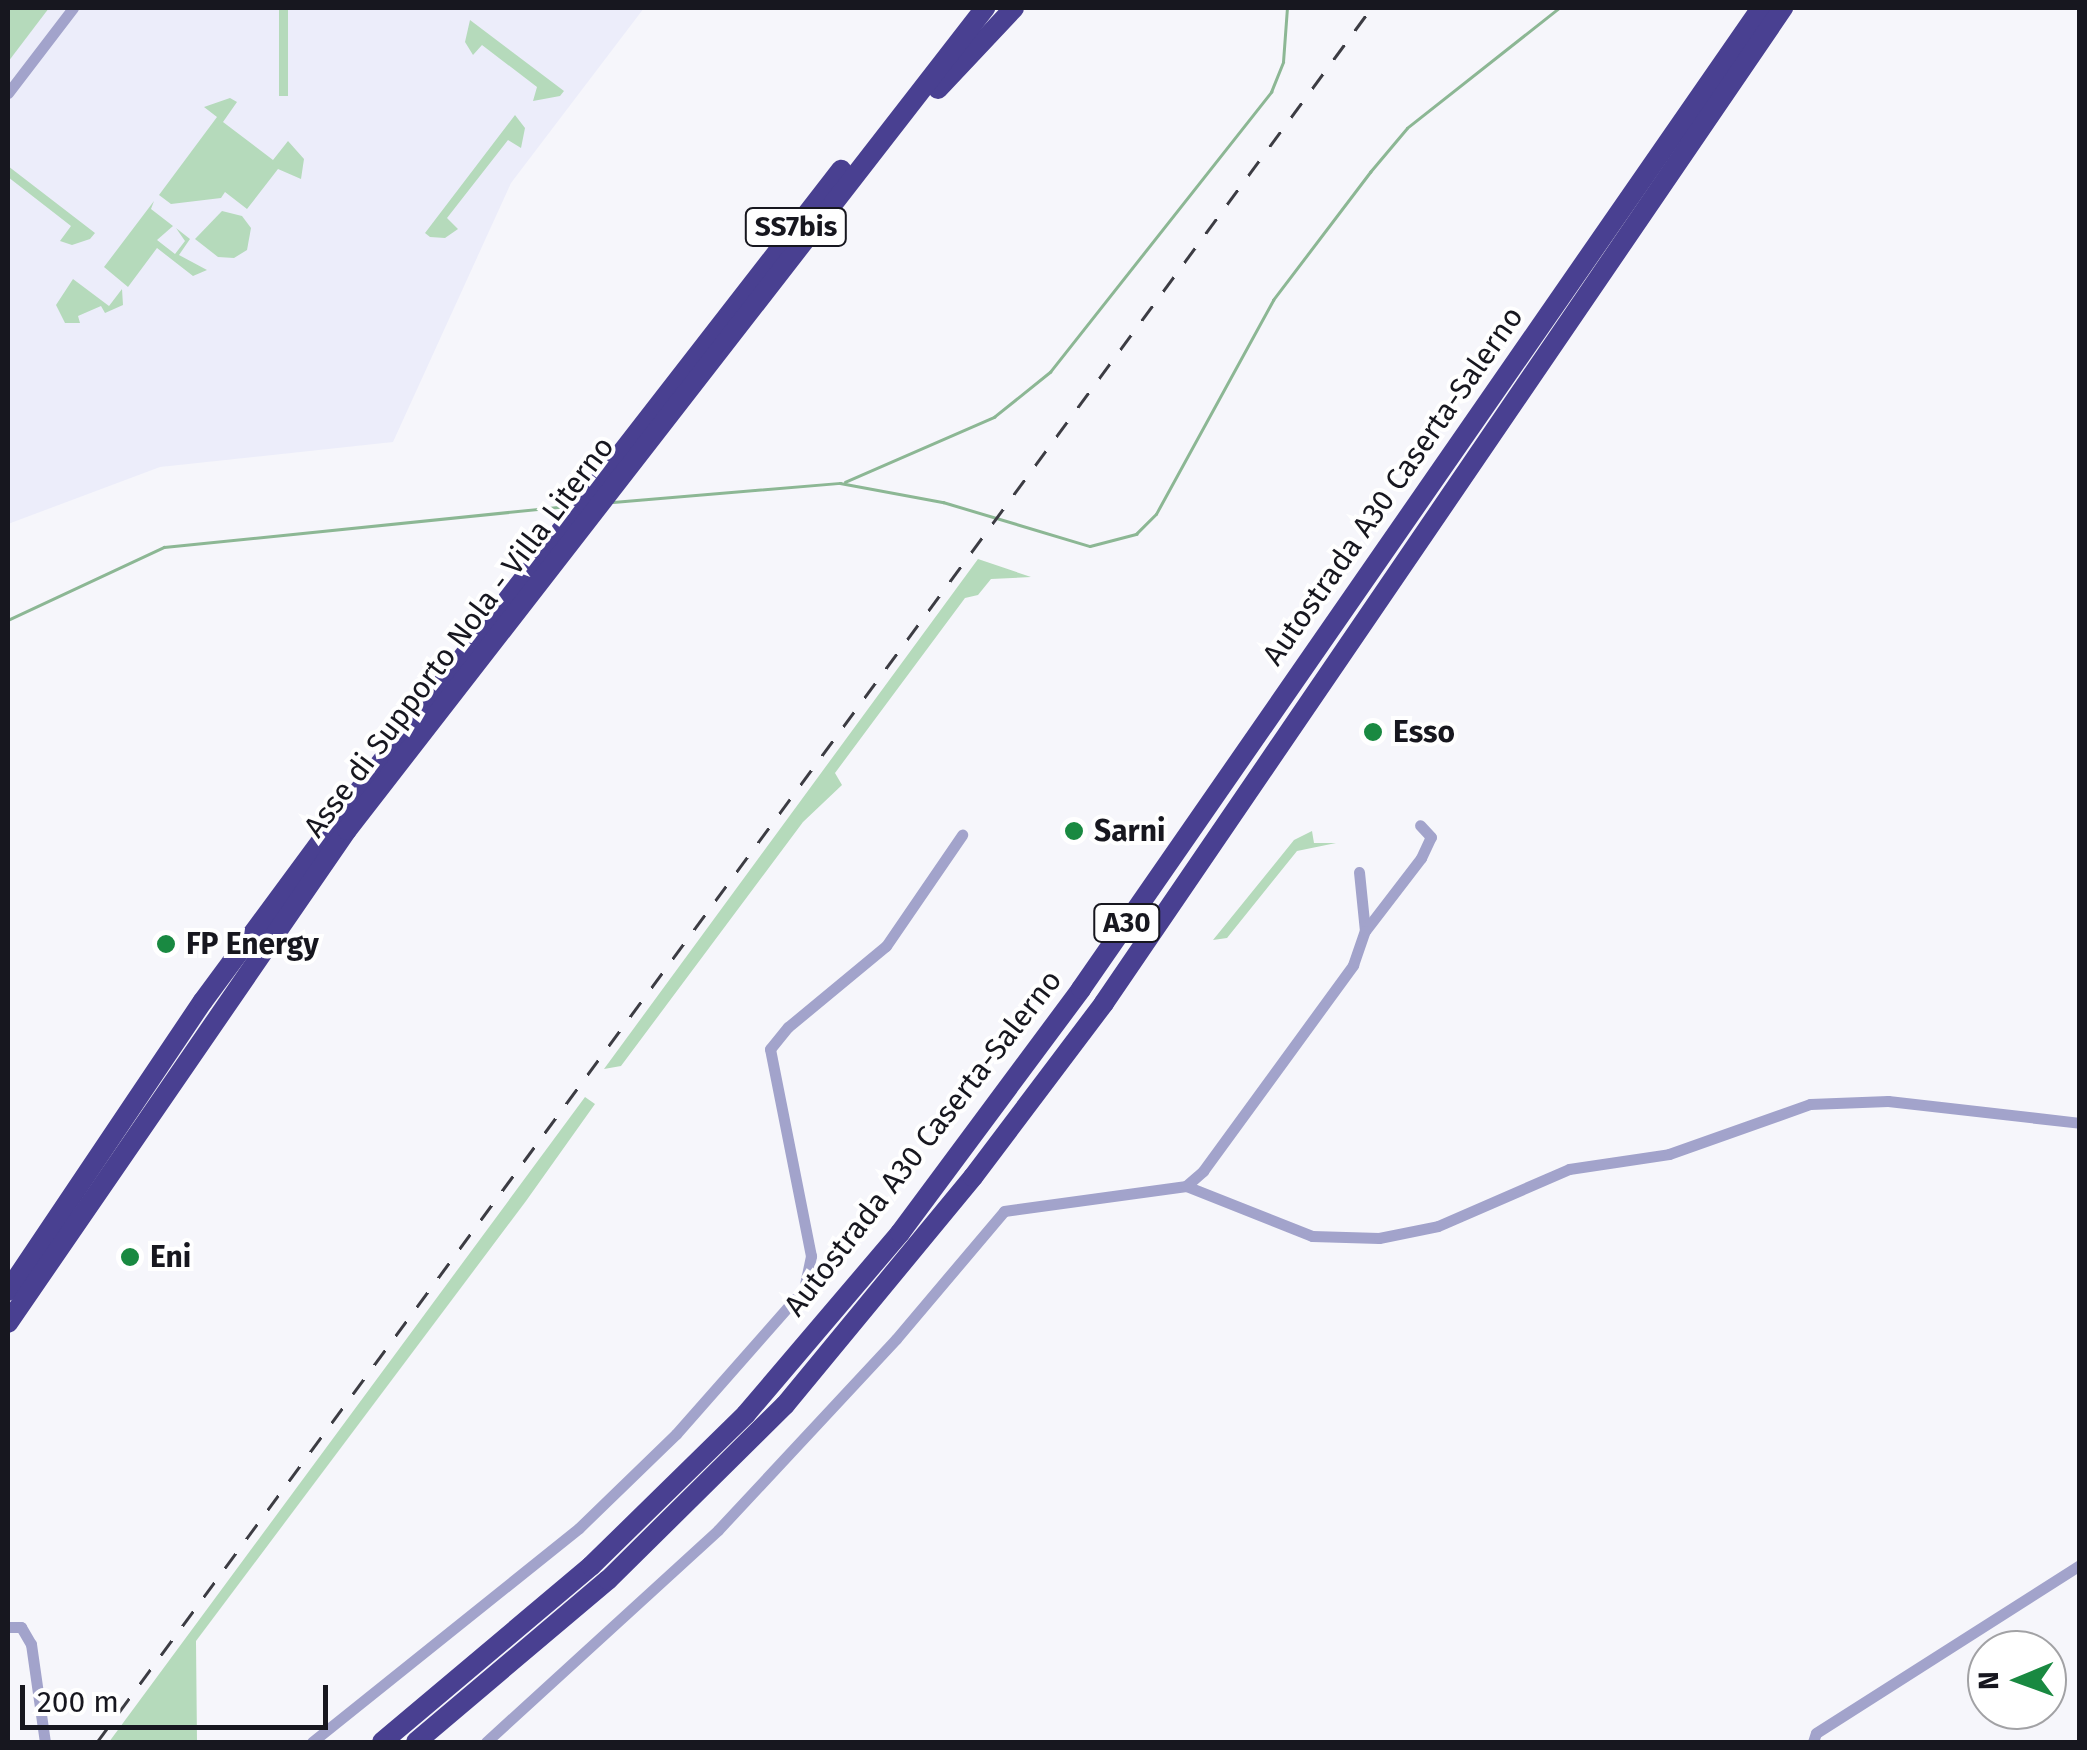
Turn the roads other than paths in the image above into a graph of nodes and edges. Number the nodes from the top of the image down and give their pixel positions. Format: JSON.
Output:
{"nodes":[{"id":1,"x":73,"y":8,"type":"edge"},
{"id":2,"x":967,"y":8,"type":"edge"},
{"id":3,"x":985,"y":8,"type":"edge"},
{"id":4,"x":1014,"y":8,"type":"edge"},
{"id":5,"x":1761,"y":8,"type":"edge"},
{"id":6,"x":1783,"y":8,"type":"edge"},
{"id":7,"x":8,"y":93,"type":"edge"},
{"id":8,"x":746,"y":315,"type":"junction"},
{"id":9,"x":634,"y":446,"type":"junction"},
{"id":10,"x":545,"y":560,"type":"junction"},
{"id":11,"x":1420,"y":826,"type":"dead end"},
{"id":12,"x":962,"y":835,"type":"dead end"},
{"id":13,"x":1360,"y":872,"type":"dead end"},
{"id":14,"x":1365,"y":931,"type":"junction"},
{"id":15,"x":2080,"y":1123,"type":"edge"},
{"id":16,"x":1186,"y":1186,"type":"junction"},
{"id":17,"x":8,"y":1292,"type":"edge"},
{"id":18,"x":8,"y":1322,"type":"edge"},
{"id":19,"x":2080,"y":1566,"type":"edge"},
{"id":20,"x":8,"y":1627,"type":"edge"},
{"id":21,"x":1813,"y":1741,"type":"edge"},
{"id":22,"x":45,"y":1742,"type":"edge"},
{"id":23,"x":312,"y":1742,"type":"edge"},
{"id":24,"x":382,"y":1742,"type":"edge"},
{"id":25,"x":416,"y":1742,"type":"edge"},
{"id":26,"x":486,"y":1742,"type":"edge"}],
"edges":[{"from":1,"to":7,"type":"street"},
{"from":2,"to":9,"type":"highway","name":"Asse di Supporto Nola - Villa Literno","number":"SS7bis"},
{"from":3,"to":8,"type":"highway","name":"Asse di Supporto Nola - Villa Literno","number":"SS7bis"},
{"from":4,"to":8,"type":"highway"},
{"from":5,"to":24,"type":"highway","name":"Autostrada A30 Caserta-Salerno","number":"A30"},
{"from":6,"to":25,"type":"highway","name":"Autostrada A30 Caserta-Salerno","number":"A30"},
{"from":8,"to":9,"type":"highway","name":"Asse di Supporto Nola - Villa Literno","number":"SS7bis"},
{"from":9,"to":10,"type":"highway","name":"Asse di Supporto Nola - Villa Literno","number":"SS7bis"},
{"from":10,"to":17,"type":"highway","name":"Asse di Supporto Nola - Villa Literno","number":"SS7bis"},
{"from":10,"to":18,"type":"highway","name":"Asse di Supporto Nola - Villa Literno","number":"SS7bis"},
{"from":11,"to":14,"type":"street"},
{"from":12,"to":23,"type":"street"},
{"from":13,"to":14,"type":"street"},
{"from":14,"to":16,"type":"street"},
{"from":15,"to":16,"type":"street"},
{"from":16,"to":26,"type":"street"},
{"from":19,"to":21,"type":"street"},
{"from":20,"to":22,"type":"street"}]}
